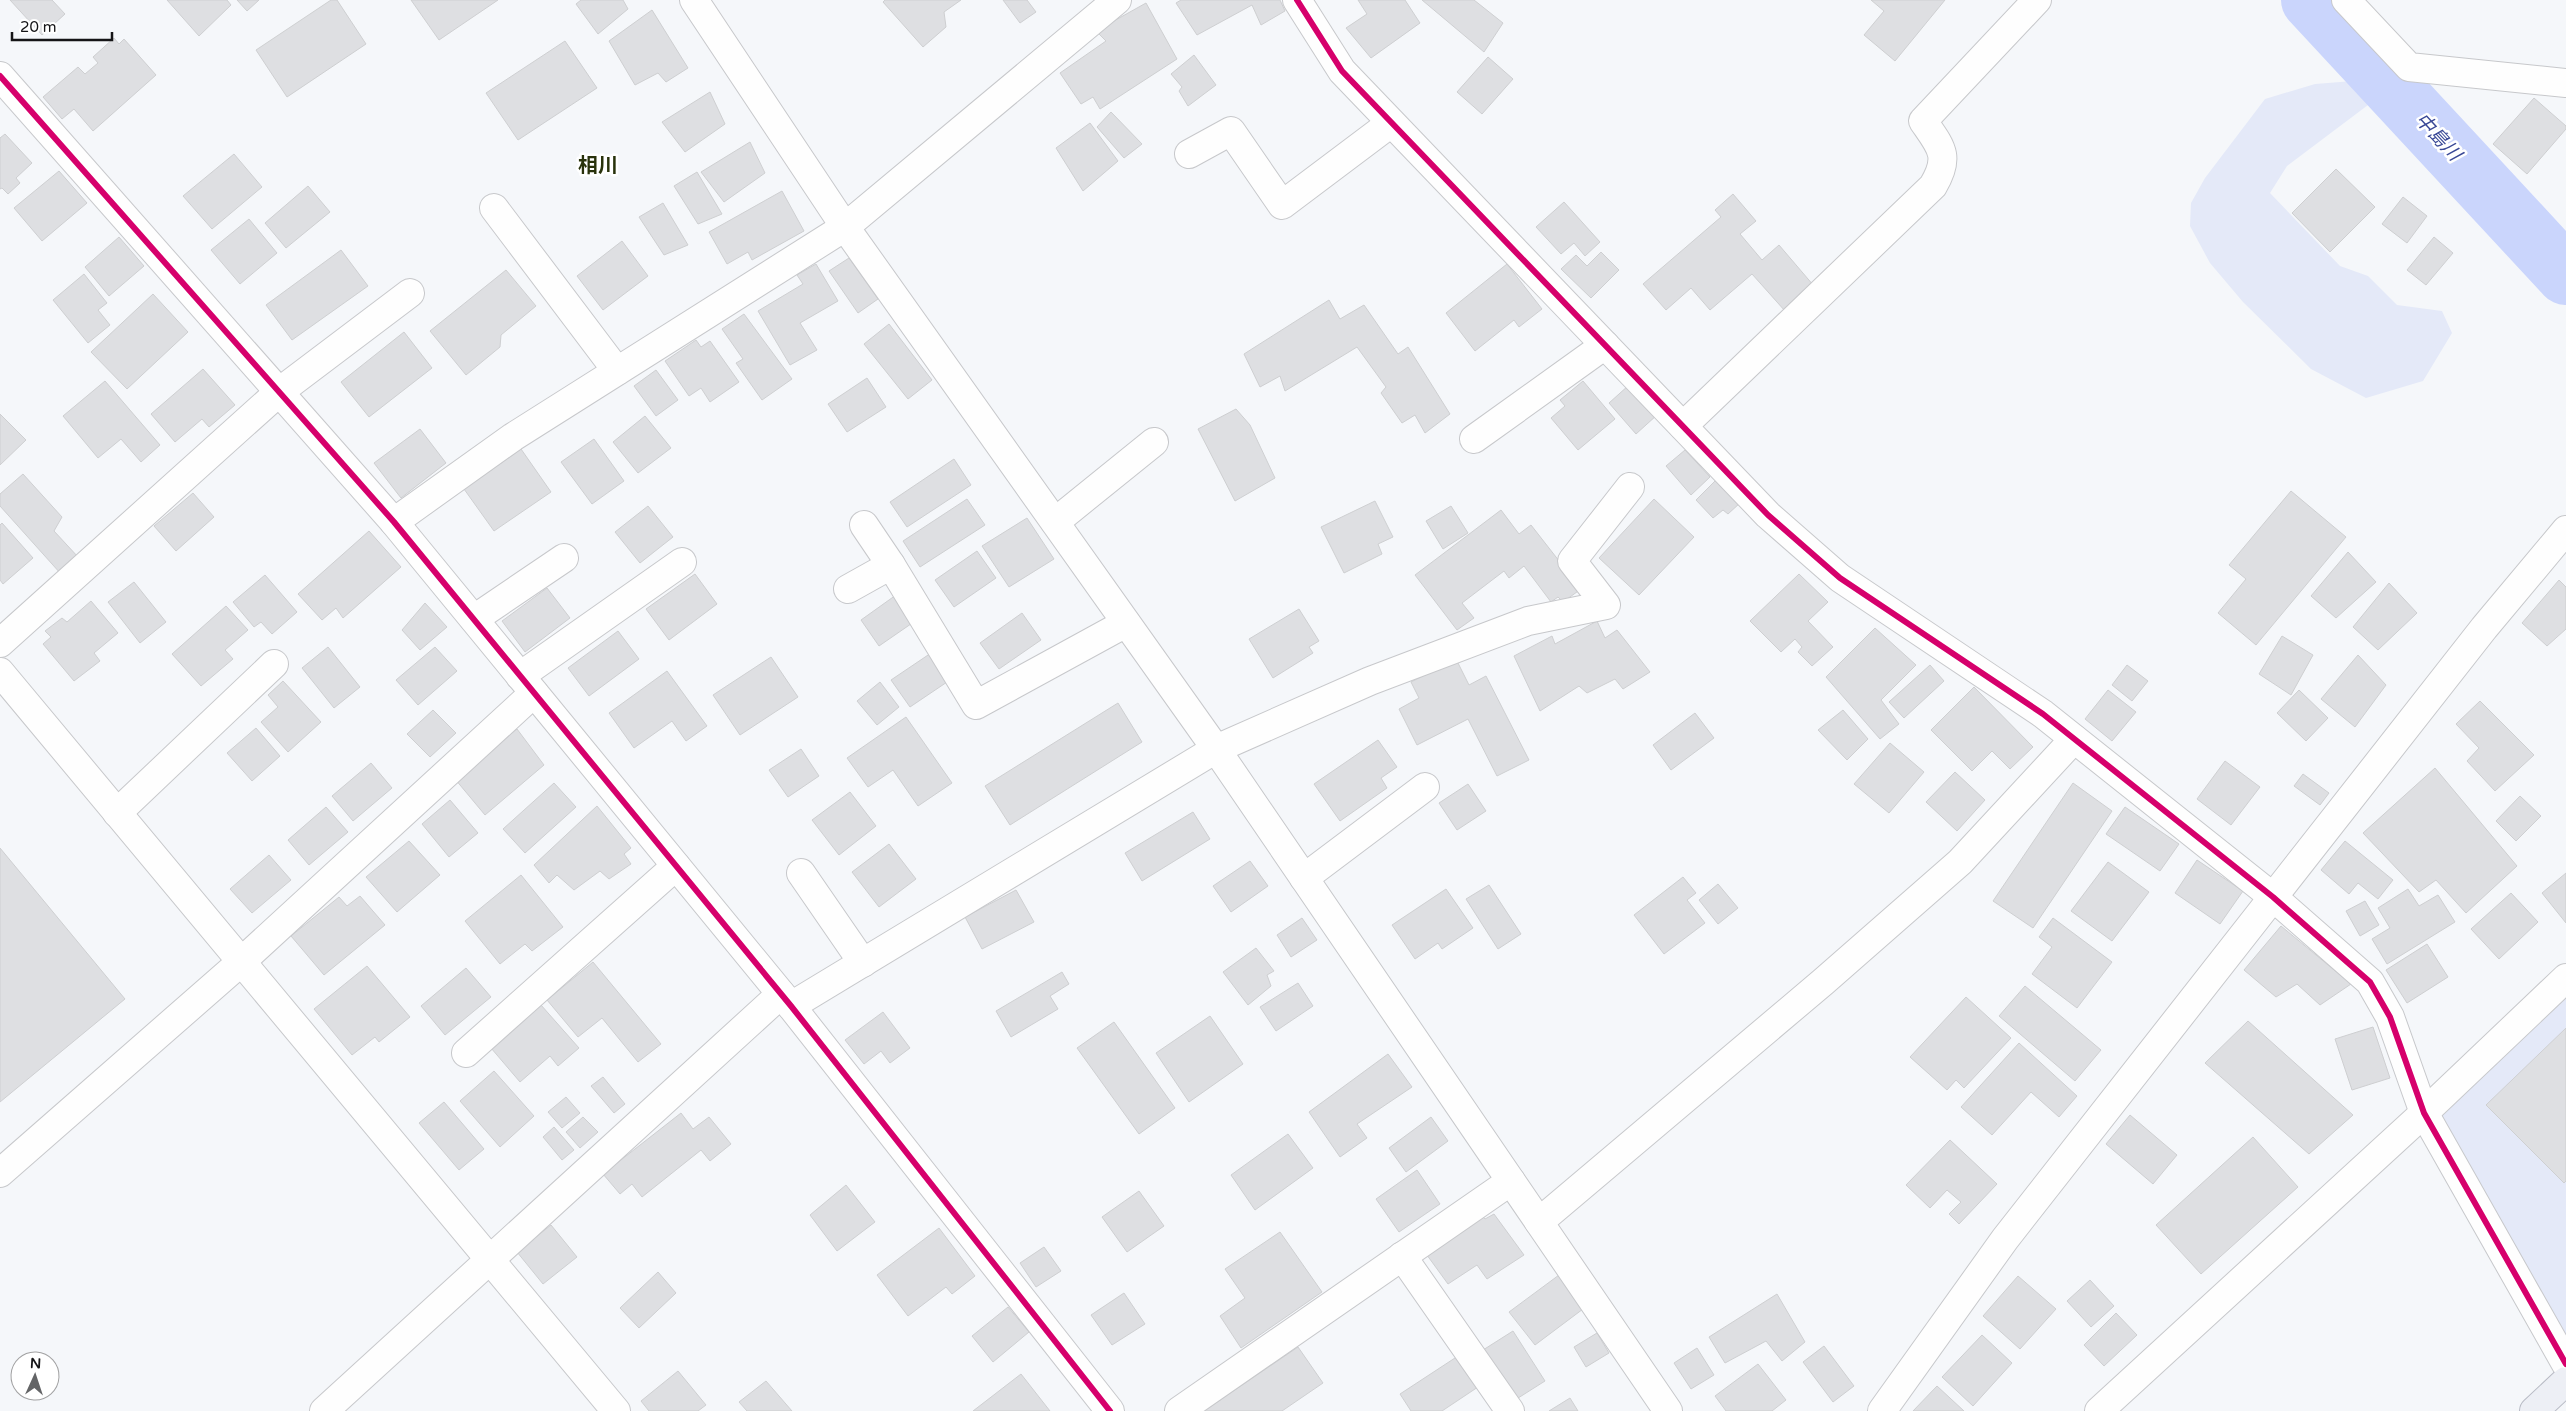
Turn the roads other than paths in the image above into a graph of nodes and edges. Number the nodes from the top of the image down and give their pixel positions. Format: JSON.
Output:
{"nodes":[{"id":1,"x":694,"y":0,"type":"edge"},
{"id":2,"x":1117,"y":0,"type":"edge"},
{"id":3,"x":1296,"y":0,"type":"edge"},
{"id":4,"x":2037,"y":0,"type":"edge"},
{"id":5,"x":2346,"y":0,"type":"edge"},
{"id":6,"x":2566,"y":84,"type":"edge"},
{"id":7,"x":6,"y":94,"type":"edge"},
{"id":8,"x":1391,"y":122,"type":"junction"},
{"id":9,"x":1189,"y":154,"type":"dead end"},
{"id":10,"x":494,"y":208,"type":"dead end"},
{"id":11,"x":845,"y":227,"type":"junction"},
{"id":12,"x":410,"y":293,"type":"dead end"},
{"id":13,"x":1605,"y":345,"type":"junction"},
{"id":14,"x":616,"y":371,"type":"junction"},
{"id":15,"x":279,"y":392,"type":"junction"},
{"id":16,"x":1683,"y":426,"type":"junction"},
{"id":17,"x":1474,"y":439,"type":"dead end"},
{"id":18,"x":1154,"y":442,"type":"dead end"},
{"id":19,"x":1630,"y":487,"type":"dead end"},
{"id":20,"x":394,"y":522,"type":"junction"},
{"id":21,"x":1055,"y":522,"type":"junction"},
{"id":22,"x":864,"y":525,"type":"dead end"},
{"id":23,"x":2566,"y":530,"type":"edge"},
{"id":24,"x":564,"y":558,"type":"dead end"},
{"id":25,"x":682,"y":562,"type":"dead end"},
{"id":26,"x":891,"y":565,"type":"junction"},
{"id":27,"x":848,"y":589,"type":"dead end"},
{"id":28,"x":474,"y":619,"type":"junction"},
{"id":29,"x":1126,"y":623,"type":"junction"},
{"id":30,"x":0,"y":643,"type":"edge"},
{"id":31,"x":274,"y":664,"type":"dead end"},
{"id":32,"x":0,"y":672,"type":"edge"},
{"id":33,"x":527,"y":685,"type":"junction"},
{"id":34,"x":2074,"y":739,"type":"junction"},
{"id":35,"x":1216,"y":749,"type":"junction"},
{"id":36,"x":1425,"y":787,"type":"dead end"},
{"id":37,"x":117,"y":813,"type":"junction"},
{"id":38,"x":676,"y":866,"type":"junction"},
{"id":39,"x":801,"y":873,"type":"dead end"},
{"id":40,"x":1304,"y":878,"type":"junction"},
{"id":41,"x":2273,"y":897,"type":"junction"},
{"id":42,"x":241,"y":962,"type":"junction"},
{"id":43,"x":863,"y":963,"type":"junction"},
{"id":44,"x":2566,"y":978,"type":"edge"},
{"id":45,"x":786,"y":1000,"type":"junction"},
{"id":46,"x":466,"y":1053,"type":"dead end"},
{"id":47,"x":2424,"y":1113,"type":"junction"},
{"id":48,"x":0,"y":1173,"type":"edge"},
{"id":49,"x":1511,"y":1182,"type":"junction"},
{"id":50,"x":1539,"y":1222,"type":"junction"},
{"id":51,"x":1402,"y":1256,"type":"junction"},
{"id":52,"x":490,"y":1261,"type":"junction"},
{"id":53,"x":2566,"y":1364,"type":"edge"},
{"id":54,"x":2566,"y":1381,"type":"edge"},
{"id":55,"x":324,"y":1411,"type":"edge"},
{"id":56,"x":616,"y":1411,"type":"edge"},
{"id":57,"x":1110,"y":1411,"type":"edge"},
{"id":58,"x":1179,"y":1411,"type":"edge"},
{"id":59,"x":1510,"y":1411,"type":"edge"},
{"id":60,"x":1668,"y":1411,"type":"edge"},
{"id":61,"x":1882,"y":1411,"type":"edge"},
{"id":62,"x":2099,"y":1411,"type":"edge"},
{"id":63,"x":2534,"y":1411,"type":"edge"}],
"edges":[{"from":1,"to":11,"type":"street"},
{"from":2,"to":11,"type":"street"},
{"from":3,"to":8,"type":"street"},
{"from":4,"to":16,"type":"street"},
{"from":5,"to":6,"type":"street"},
{"from":7,"to":15,"type":"street"},
{"from":8,"to":9,"type":"street"},
{"from":8,"to":13,"type":"street"},
{"from":10,"to":14,"type":"street"},
{"from":11,"to":14,"type":"street"},
{"from":11,"to":21,"type":"street"},
{"from":12,"to":15,"type":"street"},
{"from":13,"to":16,"type":"street"},
{"from":13,"to":17,"type":"street"},
{"from":14,"to":20,"type":"street"},
{"from":15,"to":20,"type":"street"},
{"from":15,"to":30,"type":"street"},
{"from":16,"to":34,"type":"street"},
{"from":18,"to":21,"type":"street"},
{"from":19,"to":35,"type":"street"},
{"from":20,"to":28,"type":"street"},
{"from":21,"to":29,"type":"street"},
{"from":22,"to":26,"type":"street"},
{"from":23,"to":41,"type":"street"},
{"from":24,"to":28,"type":"street"},
{"from":25,"to":33,"type":"street"},
{"from":26,"to":27,"type":"street"},
{"from":26,"to":29,"type":"street"},
{"from":28,"to":33,"type":"street"},
{"from":29,"to":35,"type":"street"},
{"from":31,"to":37,"type":"street"},
{"from":32,"to":37,"type":"street"},
{"from":33,"to":38,"type":"street"},
{"from":33,"to":42,"type":"street"},
{"from":34,"to":41,"type":"street"},
{"from":34,"to":50,"type":"street"},
{"from":35,"to":40,"type":"street"},
{"from":35,"to":43,"type":"street"},
{"from":36,"to":40,"type":"street"},
{"from":37,"to":42,"type":"street"},
{"from":38,"to":45,"type":"street"},
{"from":38,"to":46,"type":"street"},
{"from":39,"to":43,"type":"street"},
{"from":40,"to":49,"type":"street"},
{"from":41,"to":47,"type":"street"},
{"from":41,"to":61,"type":"street"},
{"from":42,"to":48,"type":"street"},
{"from":42,"to":52,"type":"street"},
{"from":43,"to":45,"type":"street"},
{"from":44,"to":47,"type":"street"},
{"from":45,"to":52,"type":"street"},
{"from":45,"to":57,"type":"street"},
{"from":47,"to":53,"type":"street"},
{"from":47,"to":62,"type":"street"},
{"from":49,"to":50,"type":"street"},
{"from":49,"to":51,"type":"street"},
{"from":50,"to":60,"type":"street"},
{"from":51,"to":58,"type":"street"},
{"from":51,"to":59,"type":"street"},
{"from":52,"to":55,"type":"street"},
{"from":52,"to":56,"type":"street"},
{"from":54,"to":63,"type":"highway"}]}
